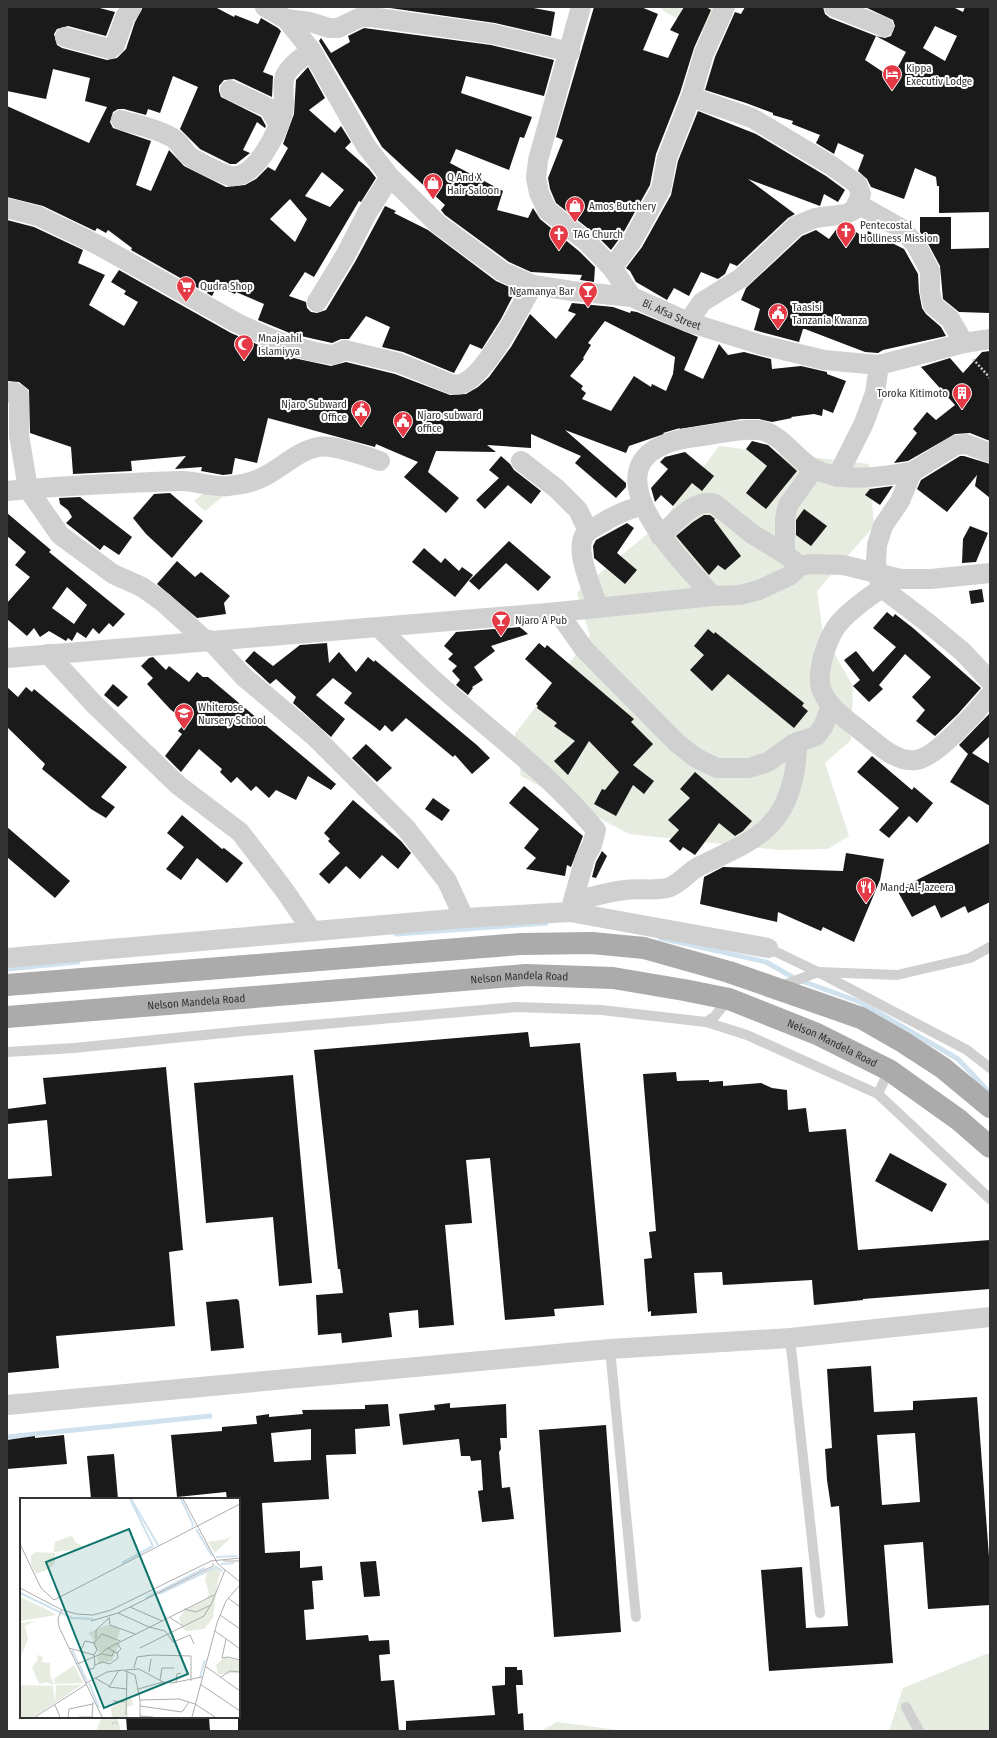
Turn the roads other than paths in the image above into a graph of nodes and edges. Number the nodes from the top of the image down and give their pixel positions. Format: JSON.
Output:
{"nodes":[{"id":1,"x":132,"y":7,"type":"edge"},
{"id":2,"x":265,"y":7,"type":"edge"},
{"id":3,"x":581,"y":7,"type":"edge"},
{"id":4,"x":725,"y":7,"type":"edge"},
{"id":5,"x":834,"y":7,"type":"edge"},
{"id":6,"x":286,"y":19,"type":"junction"},
{"id":7,"x":884,"y":27,"type":"dead end"},
{"id":8,"x":65,"y":37,"type":"dead end"},
{"id":9,"x":311,"y":50,"type":"junction"},
{"id":10,"x":570,"y":52,"type":"junction"},
{"id":11,"x":230,"y":90,"type":"dead end"},
{"id":12,"x":691,"y":97,"type":"junction"},
{"id":13,"x":121,"y":120,"type":"dead end"},
{"id":14,"x":279,"y":126,"type":"junction"},
{"id":15,"x":390,"y":177,"type":"junction"},
{"id":16,"x":858,"y":204,"type":"junction"},
{"id":17,"x":7,"y":208,"type":"edge"},
{"id":18,"x":612,"y":268,"type":"junction"},
{"id":19,"x":533,"y":285,"type":"junction"},
{"id":20,"x":632,"y":297,"type":"junction"},
{"id":21,"x":317,"y":302,"type":"dead end"},
{"id":22,"x":688,"y":322,"type":"junction"},
{"id":23,"x":990,"y":339,"type":"edge"},
{"id":24,"x":964,"y":343,"type":"junction"},
{"id":25,"x":879,"y":365,"type":"junction"},
{"id":26,"x":7,"y":393,"type":"edge"},
{"id":27,"x":990,"y":453,"type":"edge"},
{"id":28,"x":380,"y":461,"type":"dead end"},
{"id":29,"x":521,"y":461,"type":"dead end"},
{"id":30,"x":814,"y":469,"type":"junction"},
{"id":31,"x":912,"y":472,"type":"junction"},
{"id":32,"x":837,"y":477,"type":"junction"},
{"id":33,"x":28,"y":489,"type":"junction"},
{"id":34,"x":7,"y":491,"type":"edge"},
{"id":35,"x":642,"y":506,"type":"junction"},
{"id":36,"x":588,"y":532,"type":"junction"},
{"id":37,"x":660,"y":536,"type":"junction"},
{"id":38,"x":793,"y":560,"type":"junction"},
{"id":39,"x":990,"y":573,"type":"edge"},
{"id":40,"x":879,"y":580,"type":"junction"},
{"id":41,"x":713,"y":596,"type":"junction"},
{"id":42,"x":598,"y":607,"type":"junction"},
{"id":43,"x":558,"y":612,"type":"junction"},
{"id":44,"x":379,"y":628,"type":"junction"},
{"id":45,"x":208,"y":640,"type":"junction"},
{"id":46,"x":48,"y":654,"type":"junction"},
{"id":47,"x":7,"y":658,"type":"edge"},
{"id":48,"x":990,"y":682,"type":"edge"},
{"id":49,"x":990,"y":695,"type":"edge"},
{"id":50,"x":831,"y":705,"type":"junction"},
{"id":51,"x":797,"y":742,"type":"junction"},
{"id":52,"x":572,"y":906,"type":"junction"},
{"id":53,"x":464,"y":918,"type":"junction"},
{"id":54,"x":312,"y":931,"type":"junction"},
{"id":55,"x":768,"y":948,"type":"joint"},
{"id":56,"x":990,"y":948,"type":"edge"},
{"id":57,"x":7,"y":958,"type":"edge"},
{"id":58,"x":818,"y":972,"type":"junction"},
{"id":59,"x":7,"y":985,"type":"edge"},
{"id":60,"x":776,"y":988,"type":"junction"},
{"id":61,"x":729,"y":1000,"type":"junction"},
{"id":62,"x":7,"y":1017,"type":"edge"},
{"id":63,"x":706,"y":1022,"type":"junction"},
{"id":64,"x":7,"y":1052,"type":"edge"},
{"id":65,"x":990,"y":1068,"type":"edge"},
{"id":66,"x":889,"y":1070,"type":"junction"},
{"id":67,"x":878,"y":1094,"type":"junction"},
{"id":68,"x":990,"y":1107,"type":"edge"},
{"id":69,"x":990,"y":1147,"type":"edge"},
{"id":70,"x":990,"y":1199,"type":"edge"},
{"id":71,"x":990,"y":1317,"type":"edge"},
{"id":72,"x":790,"y":1338,"type":"junction"},
{"id":73,"x":610,"y":1349,"type":"junction"},
{"id":74,"x":7,"y":1405,"type":"edge"},
{"id":75,"x":820,"y":1613,"type":"dead end"},
{"id":76,"x":636,"y":1616,"type":"dead end"},
{"id":77,"x":906,"y":1707,"type":"dead end"},
{"id":78,"x":919,"y":1731,"type":"edge"}],
"edges":[{"from":1,"to":8,"type":"street"},
{"from":2,"to":6,"type":"street"},
{"from":3,"to":10,"type":"street","name":"Bi. Afsa Street"},
{"from":4,"to":12,"type":"street"},
{"from":5,"to":7,"type":"street"},
{"from":6,"to":9,"type":"street"},
{"from":6,"to":10,"type":"street"},
{"from":9,"to":14,"type":"street"},
{"from":9,"to":15,"type":"street"},
{"from":10,"to":18,"type":"street","name":"Bi. Afsa Street"},
{"from":11,"to":14,"type":"street"},
{"from":12,"to":16,"type":"street"},
{"from":12,"to":18,"type":"street"},
{"from":13,"to":14,"type":"street"},
{"from":15,"to":19,"type":"street"},
{"from":15,"to":21,"type":"street"},
{"from":16,"to":22,"type":"street"},
{"from":16,"to":24,"type":"street"},
{"from":17,"to":19,"type":"street"},
{"from":18,"to":20,"type":"street","name":"Bi. Afsa Street"},
{"from":19,"to":20,"type":"street"},
{"from":20,"to":22,"type":"street","name":"Bi. Afsa Street"},
{"from":22,"to":25,"type":"street","name":"Bi. Afsa Street"},
{"from":23,"to":24,"type":"street","name":"Bi. Afsa Street"},
{"from":24,"to":25,"type":"street","name":"Bi. Afsa Street"},
{"from":25,"to":32,"type":"street"},
{"from":26,"to":33,"type":"street"},
{"from":27,"to":31,"type":"street"},
{"from":28,"to":33,"type":"street"},
{"from":29,"to":36,"type":"street"},
{"from":30,"to":32,"type":"street"},
{"from":30,"to":35,"type":"street"},
{"from":30,"to":38,"type":"street"},
{"from":31,"to":32,"type":"street"},
{"from":31,"to":40,"type":"street"},
{"from":33,"to":34,"type":"street"},
{"from":33,"to":45,"type":"street"},
{"from":35,"to":36,"type":"street"},
{"from":35,"to":37,"type":"street"},
{"from":36,"to":42,"type":"street"},
{"from":37,"to":38,"type":"street"},
{"from":37,"to":41,"type":"street"},
{"from":38,"to":40,"type":"street"},
{"from":38,"to":41,"type":"street"},
{"from":39,"to":40,"type":"street"},
{"from":40,"to":48,"type":"street"},
{"from":40,"to":50,"type":"street"},
{"from":41,"to":42,"type":"street"},
{"from":42,"to":43,"type":"street"},
{"from":43,"to":44,"type":"street"},
{"from":43,"to":51,"type":"street"},
{"from":44,"to":45,"type":"street"},
{"from":44,"to":52,"type":"street"},
{"from":45,"to":46,"type":"street"},
{"from":45,"to":53,"type":"street"},
{"from":46,"to":47,"type":"street"},
{"from":46,"to":54,"type":"street"},
{"from":49,"to":50,"type":"street"},
{"from":50,"to":51,"type":"street"},
{"from":51,"to":52,"type":"street"},
{"from":52,"to":53,"type":"street"},
{"from":52,"to":55,"type":"street"},
{"from":53,"to":54,"type":"street"},
{"from":54,"to":57,"type":"street"},
{"from":55,"to":58,"type":"lane"},
{"from":56,"to":58,"type":"lane"},
{"from":58,"to":60,"type":"lane"},
{"from":58,"to":65,"type":"lane"},
{"from":59,"to":60,"type":"main road"},
{"from":60,"to":68,"type":"main road"},
{"from":61,"to":62,"type":"main road","name":"Nelson Mandela Road"},
{"from":61,"to":63,"type":"lane"},
{"from":61,"to":66,"type":"main road","name":"Nelson Mandela Road"},
{"from":63,"to":64,"type":"lane"},
{"from":63,"to":67,"type":"lane"},
{"from":66,"to":67,"type":"lane"},
{"from":66,"to":69,"type":"main road","name":"Nelson Mandela Road"},
{"from":67,"to":70,"type":"lane"},
{"from":71,"to":72,"type":"street"},
{"from":72,"to":73,"type":"street"},
{"from":72,"to":75,"type":"lane"},
{"from":73,"to":74,"type":"street"},
{"from":73,"to":76,"type":"lane"},
{"from":77,"to":78,"type":"lane"}]}
